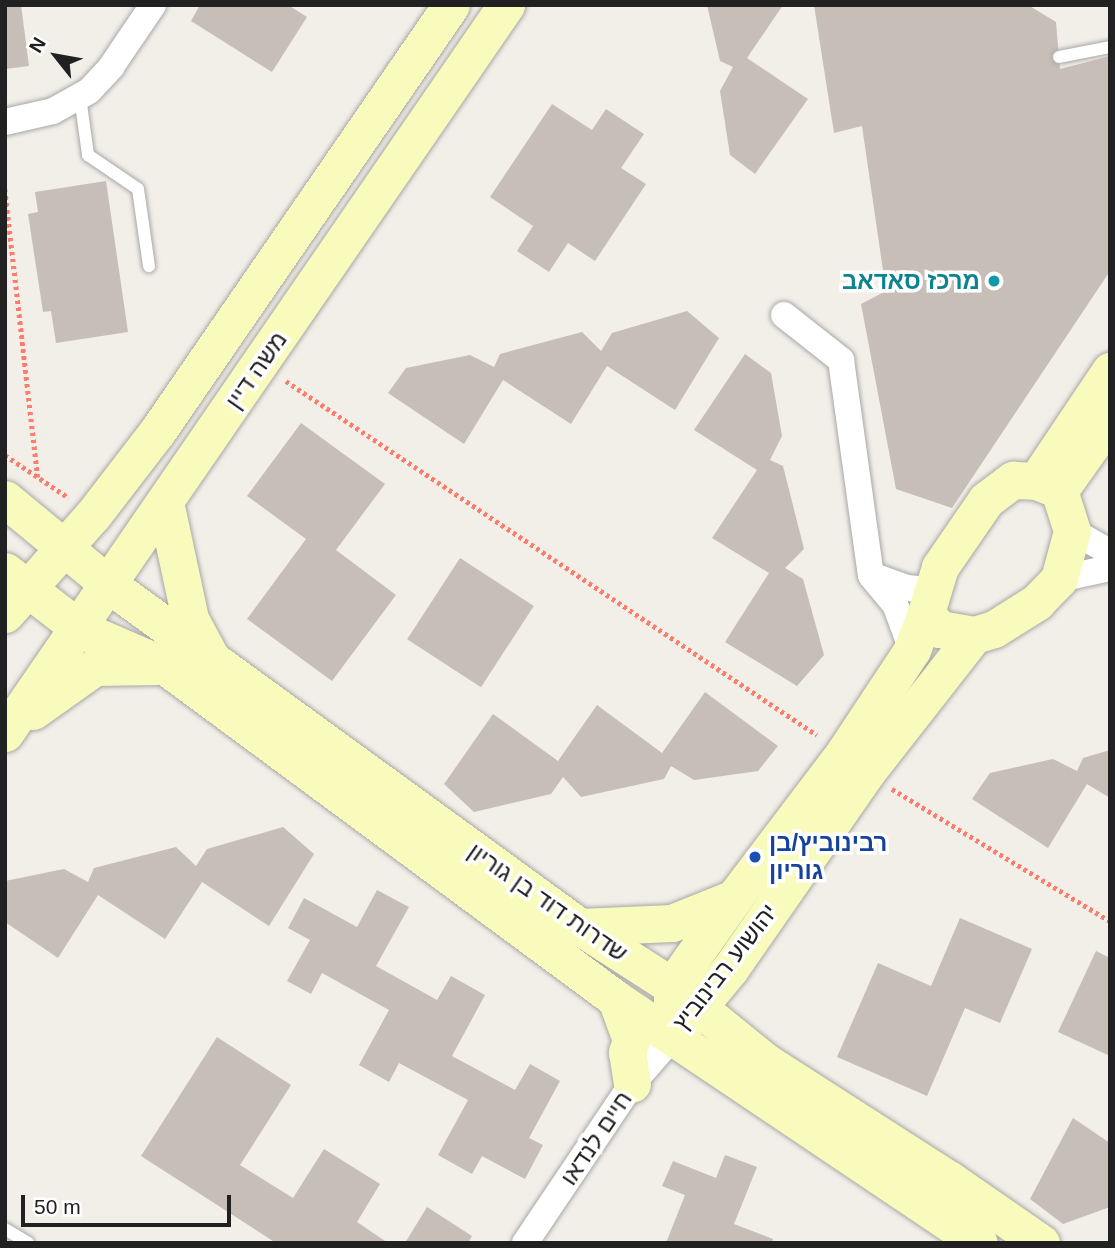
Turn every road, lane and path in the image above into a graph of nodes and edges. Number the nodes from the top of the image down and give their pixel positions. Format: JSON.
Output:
{"nodes":[{"id":1,"x":153,"y":5,"type":"edge"},
{"id":2,"x":451,"y":5,"type":"edge"},
{"id":3,"x":506,"y":5,"type":"edge"},
{"id":4,"x":1110,"y":47,"type":"edge"},
{"id":5,"x":1059,"y":57,"type":"dead end"},
{"id":6,"x":80,"y":97,"type":"junction"},
{"id":7,"x":5,"y":122,"type":"edge"},
{"id":8,"x":5,"y":189,"type":"edge"},
{"id":9,"x":149,"y":266,"type":"dead end"},
{"id":10,"x":783,"y":315,"type":"dead end"},
{"id":11,"x":261,"y":364,"type":"junction"},
{"id":12,"x":1110,"y":370,"type":"edge"},
{"id":13,"x":1110,"y":419,"type":"edge"},
{"id":14,"x":38,"y":478,"type":"dead end"},
{"id":15,"x":1047,"y":486,"type":"junction"},
{"id":16,"x":5,"y":499,"type":"edge"},
{"id":17,"x":165,"y":502,"type":"junction"},
{"id":18,"x":1072,"y":531,"type":"junction"},
{"id":19,"x":64,"y":547,"type":"junction"},
{"id":20,"x":1110,"y":552,"type":"edge"},
{"id":21,"x":1110,"y":568,"type":"edge"},
{"id":22,"x":871,"y":575,"type":"junction"},
{"id":23,"x":1059,"y":579,"type":"junction"},
{"id":24,"x":108,"y":584,"type":"junction"},
{"id":25,"x":12,"y":591,"type":"edge"},
{"id":26,"x":922,"y":597,"type":"junction"},
{"id":27,"x":80,"y":629,"type":"junction"},
{"id":28,"x":974,"y":635,"type":"junction"},
{"id":29,"x":912,"y":650,"type":"junction"},
{"id":30,"x":212,"y":660,"type":"junction"},
{"id":31,"x":164,"y":666,"type":"junction"},
{"id":32,"x":7,"y":731,"type":"edge"},
{"id":33,"x":855,"y":763,"type":"junction"},
{"id":34,"x":734,"y":898,"type":"junction"},
{"id":35,"x":1110,"y":921,"type":"edge"},
{"id":36,"x":580,"y":927,"type":"junction"},
{"id":37,"x":730,"y":969,"type":"junction"},
{"id":38,"x":685,"y":998,"type":"junction"},
{"id":39,"x":616,"y":999,"type":"junction"},
{"id":40,"x":672,"y":1038,"type":"junction"},
{"id":41,"x":766,"y":1062,"type":"junction"},
{"id":42,"x":632,"y":1084,"type":"junction"},
{"id":43,"x":5,"y":1229,"type":"edge"},
{"id":44,"x":28,"y":1243,"type":"edge"},
{"id":45,"x":525,"y":1243,"type":"edge"},
{"id":46,"x":979,"y":1243,"type":"edge"},
{"id":47,"x":1041,"y":1243,"type":"edge"}],
"edges":[{"from":1,"to":6,"type":"street"},
{"from":2,"to":19,"type":"main road","name":"משה דיין"},
{"from":3,"to":11,"type":"main road","name":"משה דיין"},
{"from":4,"to":5,"type":"lane"},
{"from":6,"to":7,"type":"street"},
{"from":6,"to":9,"type":"lane"},
{"from":8,"to":14,"type":"path"},
{"from":10,"to":22,"type":"street"},
{"from":11,"to":17,"type":"main road","name":"משה דיין"},
{"from":11,"to":33,"type":"path"},
{"from":12,"to":15,"type":"main road"},
{"from":13,"to":15,"type":"main road"},
{"from":15,"to":18,"type":"main road"},
{"from":15,"to":26,"type":"main road","name":"יהושוע רבינוביץ"},
{"from":16,"to":19,"type":"main road","name":"שדרות דוד בן גוריון"},
{"from":17,"to":24,"type":"main road","name":"משה דיין"},
{"from":17,"to":30,"type":"main road"},
{"from":18,"to":20,"type":"street"},
{"from":18,"to":23,"type":"main road"},
{"from":19,"to":24,"type":"main road","name":"שדרות דוד בן גוריון"},
{"from":19,"to":25,"type":"main road","name":"משה דיין"},
{"from":21,"to":23,"type":"street"},
{"from":22,"to":26,"type":"street"},
{"from":22,"to":29,"type":"street"},
{"from":23,"to":28,"type":"main road"},
{"from":24,"to":27,"type":"main road","name":"משה דיין"},
{"from":24,"to":30,"type":"main road","name":"שדרות דוד בן גוריון"},
{"from":25,"to":27,"type":"main road","name":"שדרות דוד בן גוריון"},
{"from":26,"to":28,"type":"main road"},
{"from":26,"to":29,"type":"main road","name":"יהושוע רבינוביץ"},
{"from":27,"to":31,"type":"main road","name":"שדרות דוד בן גוריון"},
{"from":27,"to":32,"type":"main road","name":"משה דיין"},
{"from":28,"to":33,"type":"main road","name":"יהושוע רבינוביץ"},
{"from":29,"to":33,"type":"main road","name":"יהושוע רבינוביץ"},
{"from":30,"to":36,"type":"main road","name":"שדרות דוד בן גוריון"},
{"from":31,"to":32,"type":"main road"},
{"from":31,"to":39,"type":"main road","name":"שדרות דוד בן גוריון"},
{"from":33,"to":34,"type":"main road","name":"יהושוע רבינוביץ"},
{"from":33,"to":35,"type":"path"},
{"from":33,"to":37,"type":"main road","name":"יהושוע רבינוביץ"},
{"from":34,"to":36,"type":"main road"},
{"from":34,"to":38,"type":"main road","name":"יהושוע רבינוביץ"},
{"from":36,"to":38,"type":"main road","name":"שדרות דוד בן גוריון"},
{"from":37,"to":38,"type":"main road","name":"יהושוע רבינוביץ"},
{"from":37,"to":41,"type":"main road"},
{"from":38,"to":40,"type":"main road","name":"יהושוע רבינוביץ"},
{"from":38,"to":41,"type":"main road","name":"שדרות דוד בן גוריון"},
{"from":39,"to":40,"type":"main road","name":"שדרות דוד בן גוריון"},
{"from":39,"to":42,"type":"main road"},
{"from":40,"to":42,"type":"street","name":"חיים לנדאו"},
{"from":40,"to":46,"type":"main road","name":"שדרות דוד בן גוריון"},
{"from":41,"to":47,"type":"main road","name":"שדרות דוד בן גוריון"},
{"from":42,"to":45,"type":"street","name":"חיים לנדאו"},
{"from":43,"to":44,"type":"lane"}]}
